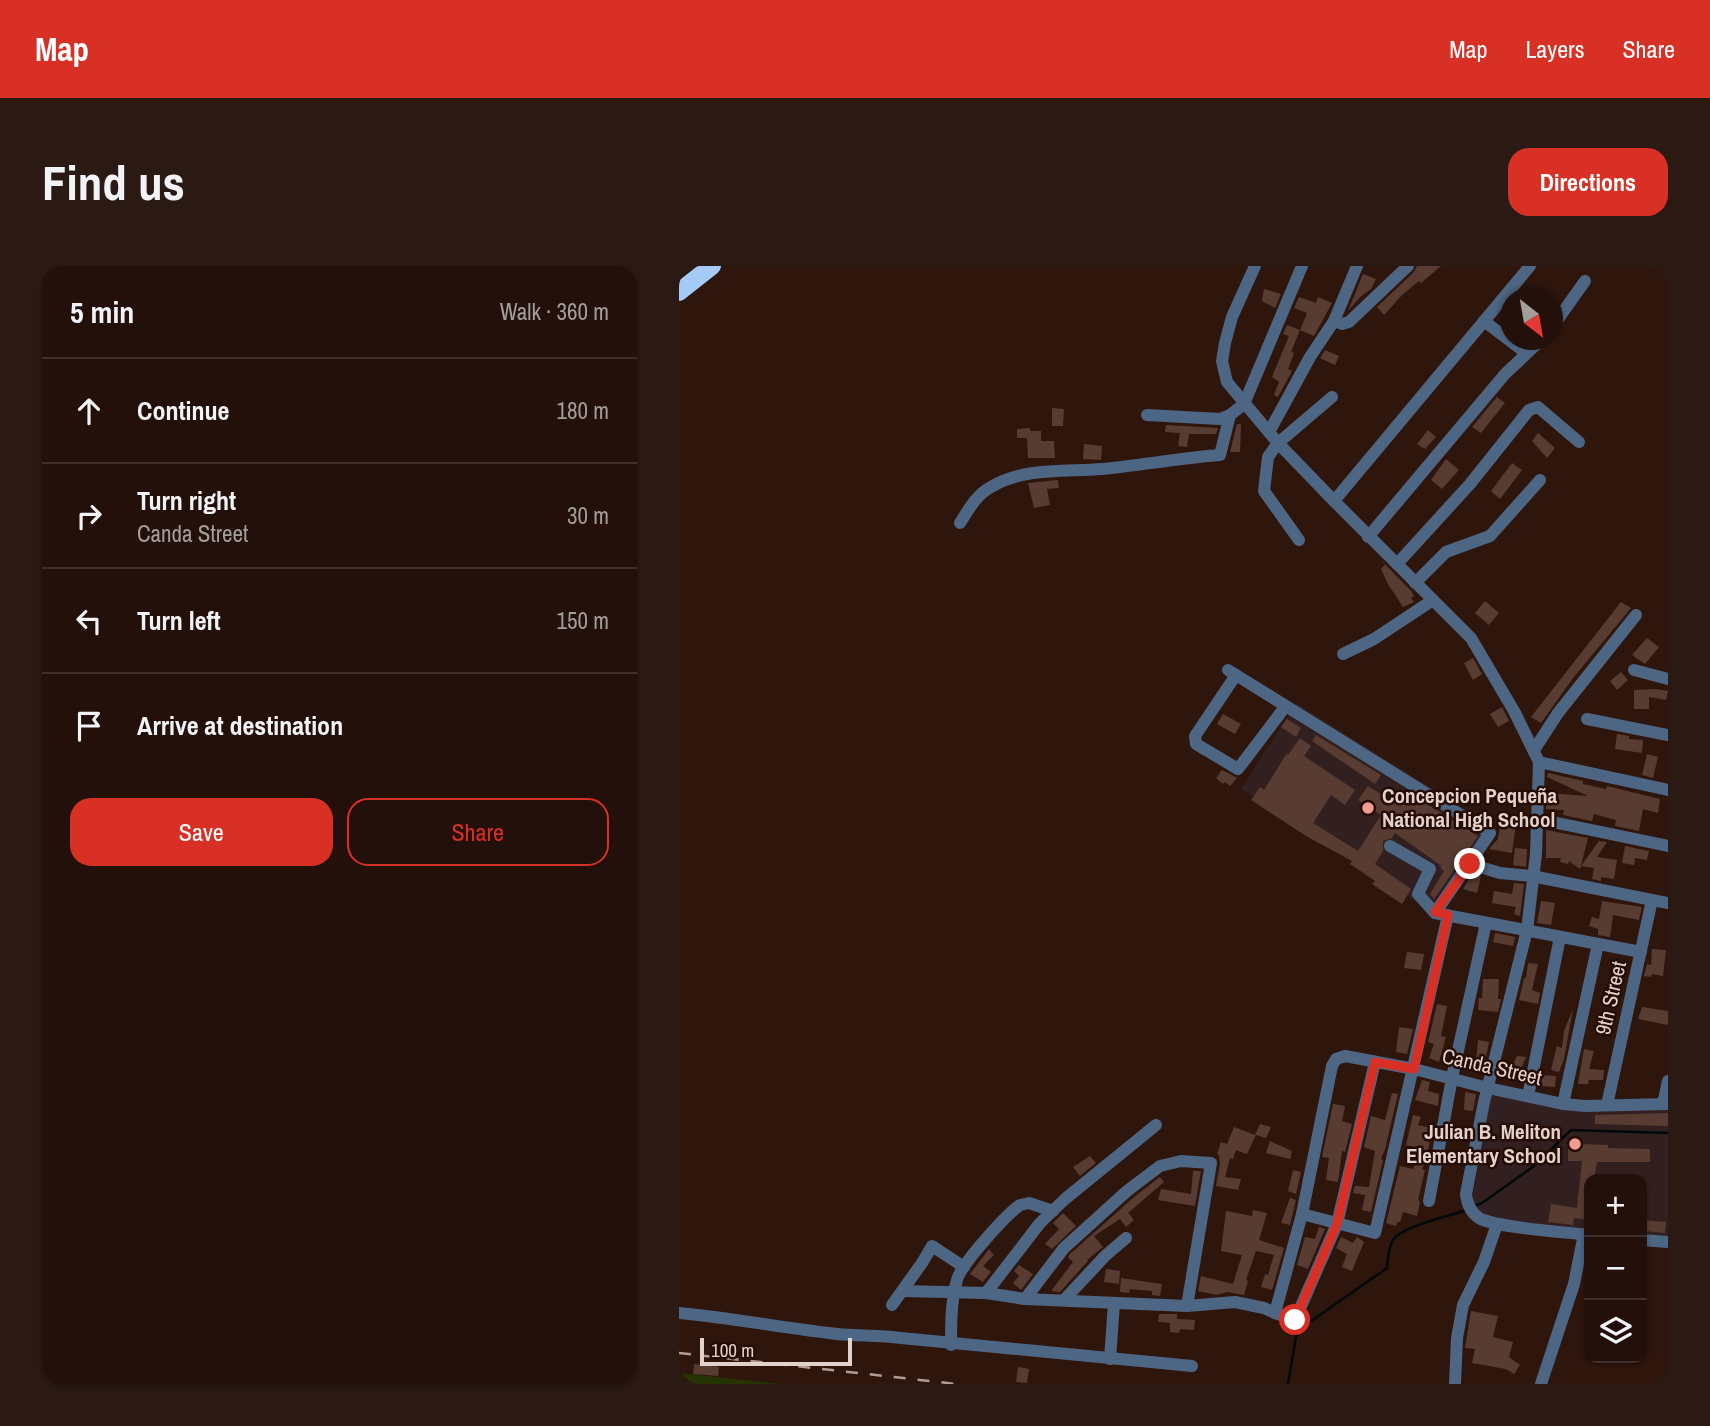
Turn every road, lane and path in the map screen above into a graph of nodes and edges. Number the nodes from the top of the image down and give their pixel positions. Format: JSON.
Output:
{"nodes":[{"id":1,"x":712,"y":266,"type":"edge"},
{"id":2,"x":1255,"y":266,"type":"edge"},
{"id":3,"x":1302,"y":266,"type":"edge"},
{"id":4,"x":1357,"y":266,"type":"edge"},
{"id":5,"x":1408,"y":266,"type":"edge"},
{"id":6,"x":1530,"y":266,"type":"edge"},
{"id":7,"x":1585,"y":281,"type":"dead end"},
{"id":8,"x":679,"y":292,"type":"edge"},
{"id":9,"x":1563,"y":311,"type":"edge"},
{"id":10,"x":1334,"y":321,"type":"junction"},
{"id":11,"x":1484,"y":321,"type":"junction"},
{"id":12,"x":1529,"y":350,"type":"edge"},
{"id":13,"x":1526,"y":353,"type":"junction"},
{"id":14,"x":1332,"y":397,"type":"dead end"},
{"id":15,"x":1244,"y":404,"type":"junction"},
{"id":16,"x":1147,"y":415,"type":"dead end"},
{"id":17,"x":1230,"y":415,"type":"junction"},
{"id":18,"x":1269,"y":432,"type":"junction"},
{"id":19,"x":1579,"y":442,"type":"dead end"},
{"id":20,"x":1278,"y":443,"type":"junction"},
{"id":21,"x":1540,"y":480,"type":"dead end"},
{"id":22,"x":1334,"y":501,"type":"junction"},
{"id":23,"x":960,"y":523,"type":"dead end"},
{"id":24,"x":1368,"y":537,"type":"junction"},
{"id":25,"x":1299,"y":540,"type":"dead end"},
{"id":26,"x":1397,"y":564,"type":"junction"},
{"id":27,"x":1415,"y":583,"type":"junction"},
{"id":28,"x":1433,"y":600,"type":"junction"},
{"id":29,"x":1636,"y":615,"type":"dead end"},
{"id":30,"x":1343,"y":654,"type":"dead end"},
{"id":31,"x":1635,"y":670,"type":"dead end"},
{"id":32,"x":1668,"y":678,"type":"edge"},
{"id":33,"x":1285,"y":707,"type":"junction"},
{"id":34,"x":1587,"y":719,"type":"dead end"},
{"id":35,"x":1668,"y":734,"type":"edge"},
{"id":36,"x":1534,"y":750,"type":"junction"},
{"id":37,"x":1539,"y":762,"type":"junction"},
{"id":38,"x":1668,"y":790,"type":"edge"},
{"id":39,"x":1538,"y":819,"type":"junction"},
{"id":40,"x":1390,"y":846,"type":"dead end"},
{"id":41,"x":1668,"y":846,"type":"edge"},
{"id":42,"x":1470,"y":864,"type":"junction"},
{"id":43,"x":1532,"y":876,"type":"junction"},
{"id":44,"x":1652,"y":900,"type":"junction"},
{"id":45,"x":1668,"y":903,"type":"edge"},
{"id":46,"x":1442,"y":914,"type":"junction"},
{"id":47,"x":1486,"y":923,"type":"junction"},
{"id":48,"x":1527,"y":930,"type":"junction"},
{"id":49,"x":1560,"y":937,"type":"junction"},
{"id":50,"x":1598,"y":944,"type":"junction"},
{"id":51,"x":1641,"y":952,"type":"junction"},
{"id":52,"x":1375,"y":1062,"type":"junction"},
{"id":53,"x":1414,"y":1069,"type":"junction"},
{"id":54,"x":1452,"y":1078,"type":"junction"},
{"id":55,"x":1668,"y":1081,"type":"edge"},
{"id":56,"x":1488,"y":1088,"type":"junction"},
{"id":57,"x":1528,"y":1096,"type":"junction"},
{"id":58,"x":1563,"y":1104,"type":"junction"},
{"id":59,"x":1666,"y":1104,"type":"edge"},
{"id":60,"x":1607,"y":1105,"type":"junction"},
{"id":61,"x":1156,"y":1125,"type":"dead end"},
{"id":62,"x":1429,"y":1201,"type":"dead end"},
{"id":63,"x":1053,"y":1211,"type":"junction"},
{"id":64,"x":1303,"y":1214,"type":"junction"},
{"id":65,"x":1337,"y":1224,"type":"junction"},
{"id":66,"x":1497,"y":1224,"type":"junction"},
{"id":67,"x":1584,"y":1234,"type":"edge"},
{"id":68,"x":1586,"y":1237,"type":"edge"},
{"id":69,"x":1126,"y":1238,"type":"dead end"},
{"id":70,"x":1647,"y":1240,"type":"edge"},
{"id":71,"x":1668,"y":1242,"type":"edge"},
{"id":72,"x":964,"y":1267,"type":"junction"},
{"id":73,"x":903,"y":1291,"type":"junction"},
{"id":74,"x":956,"y":1292,"type":"junction"},
{"id":75,"x":986,"y":1293,"type":"junction"},
{"id":76,"x":1025,"y":1298,"type":"junction"},
{"id":77,"x":1064,"y":1300,"type":"junction"},
{"id":78,"x":1114,"y":1303,"type":"junction"},
{"id":79,"x":892,"y":1305,"type":"dead end"},
{"id":80,"x":1187,"y":1306,"type":"junction"},
{"id":81,"x":679,"y":1313,"type":"edge"},
{"id":82,"x":1275,"y":1313,"type":"junction"},
{"id":83,"x":951,"y":1345,"type":"junction"},
{"id":84,"x":1110,"y":1359,"type":"junction"},
{"id":85,"x":1192,"y":1366,"type":"dead end"},
{"id":86,"x":1455,"y":1384,"type":"edge"},
{"id":87,"x":1541,"y":1384,"type":"edge"}],
"edges":[{"from":1,"to":8,"type":"highway"},
{"from":2,"to":15,"type":"street"},
{"from":3,"to":15,"type":"street"},
{"from":4,"to":10,"type":"street"},
{"from":5,"to":10,"type":"street"},
{"from":6,"to":11,"type":"street"},
{"from":7,"to":9,"type":"street"},
{"from":10,"to":18,"type":"street"},
{"from":11,"to":13,"type":"street"},
{"from":11,"to":22,"type":"street"},
{"from":12,"to":13,"type":"street"},
{"from":13,"to":24,"type":"street"},
{"from":14,"to":20,"type":"street"},
{"from":15,"to":17,"type":"street"},
{"from":15,"to":18,"type":"street"},
{"from":16,"to":17,"type":"street"},
{"from":17,"to":23,"type":"street"},
{"from":18,"to":20,"type":"street"},
{"from":19,"to":26,"type":"street"},
{"from":20,"to":22,"type":"street"},
{"from":20,"to":25,"type":"street"},
{"from":21,"to":27,"type":"street"},
{"from":22,"to":24,"type":"street"},
{"from":24,"to":26,"type":"street"},
{"from":26,"to":27,"type":"street"},
{"from":27,"to":28,"type":"street"},
{"from":28,"to":30,"type":"street"},
{"from":28,"to":36,"type":"street"},
{"from":29,"to":36,"type":"street"},
{"from":31,"to":32,"type":"street"},
{"from":33,"to":33,"type":"street"},
{"from":33,"to":42,"type":"street"},
{"from":34,"to":35,"type":"street"},
{"from":36,"to":37,"type":"street"},
{"from":37,"to":38,"type":"street"},
{"from":37,"to":39,"type":"street"},
{"from":39,"to":41,"type":"street"},
{"from":39,"to":43,"type":"street"},
{"from":40,"to":46,"type":"street"},
{"from":42,"to":43,"type":"street"},
{"from":42,"to":46,"type":"street"},
{"from":43,"to":44,"type":"street"},
{"from":43,"to":48,"type":"street"},
{"from":44,"to":45,"type":"street"},
{"from":44,"to":51,"type":"street","name":"9th Street"},
{"from":46,"to":47,"type":"street"},
{"from":46,"to":53,"type":"street"},
{"from":47,"to":48,"type":"street"},
{"from":47,"to":54,"type":"street"},
{"from":48,"to":49,"type":"street"},
{"from":48,"to":56,"type":"street"},
{"from":49,"to":50,"type":"street"},
{"from":49,"to":57,"type":"street"},
{"from":50,"to":51,"type":"street"},
{"from":50,"to":58,"type":"street"},
{"from":51,"to":60,"type":"street","name":"9th Street"},
{"from":52,"to":53,"type":"street","name":"Canda Street"},
{"from":52,"to":64,"type":"street","name":"Canda Street"},
{"from":52,"to":65,"type":"street"},
{"from":53,"to":54,"type":"street","name":"Canda Street"},
{"from":53,"to":65,"type":"street"},
{"from":54,"to":56,"type":"street","name":"Canda Street"},
{"from":54,"to":62,"type":"street"},
{"from":55,"to":59,"type":"street"},
{"from":56,"to":57,"type":"street","name":"Canda Street"},
{"from":56,"to":66,"type":"street"},
{"from":57,"to":58,"type":"street","name":"Canda Street"},
{"from":58,"to":60,"type":"street","name":"Canda Street"},
{"from":59,"to":60,"type":"street","name":"Canda Street"},
{"from":61,"to":63,"type":"street"},
{"from":63,"to":72,"type":"street"},
{"from":63,"to":75,"type":"street"},
{"from":64,"to":65,"type":"street"},
{"from":64,"to":82,"type":"street","name":"Canda Street"},
{"from":65,"to":82,"type":"street"},
{"from":66,"to":67,"type":"street"},
{"from":66,"to":86,"type":"street"},
{"from":68,"to":87,"type":"street"},
{"from":69,"to":77,"type":"street"},
{"from":70,"to":71,"type":"street"},
{"from":72,"to":73,"type":"street"},
{"from":72,"to":74,"type":"street"},
{"from":73,"to":74,"type":"street"},
{"from":73,"to":79,"type":"street"},
{"from":74,"to":75,"type":"street"},
{"from":74,"to":83,"type":"street"},
{"from":75,"to":76,"type":"street"},
{"from":76,"to":77,"type":"street"},
{"from":76,"to":80,"type":"street"},
{"from":77,"to":78,"type":"street"},
{"from":78,"to":80,"type":"street"},
{"from":78,"to":84,"type":"street"},
{"from":80,"to":82,"type":"street"},
{"from":81,"to":83,"type":"street"},
{"from":83,"to":84,"type":"street"},
{"from":84,"to":85,"type":"street"}]}
